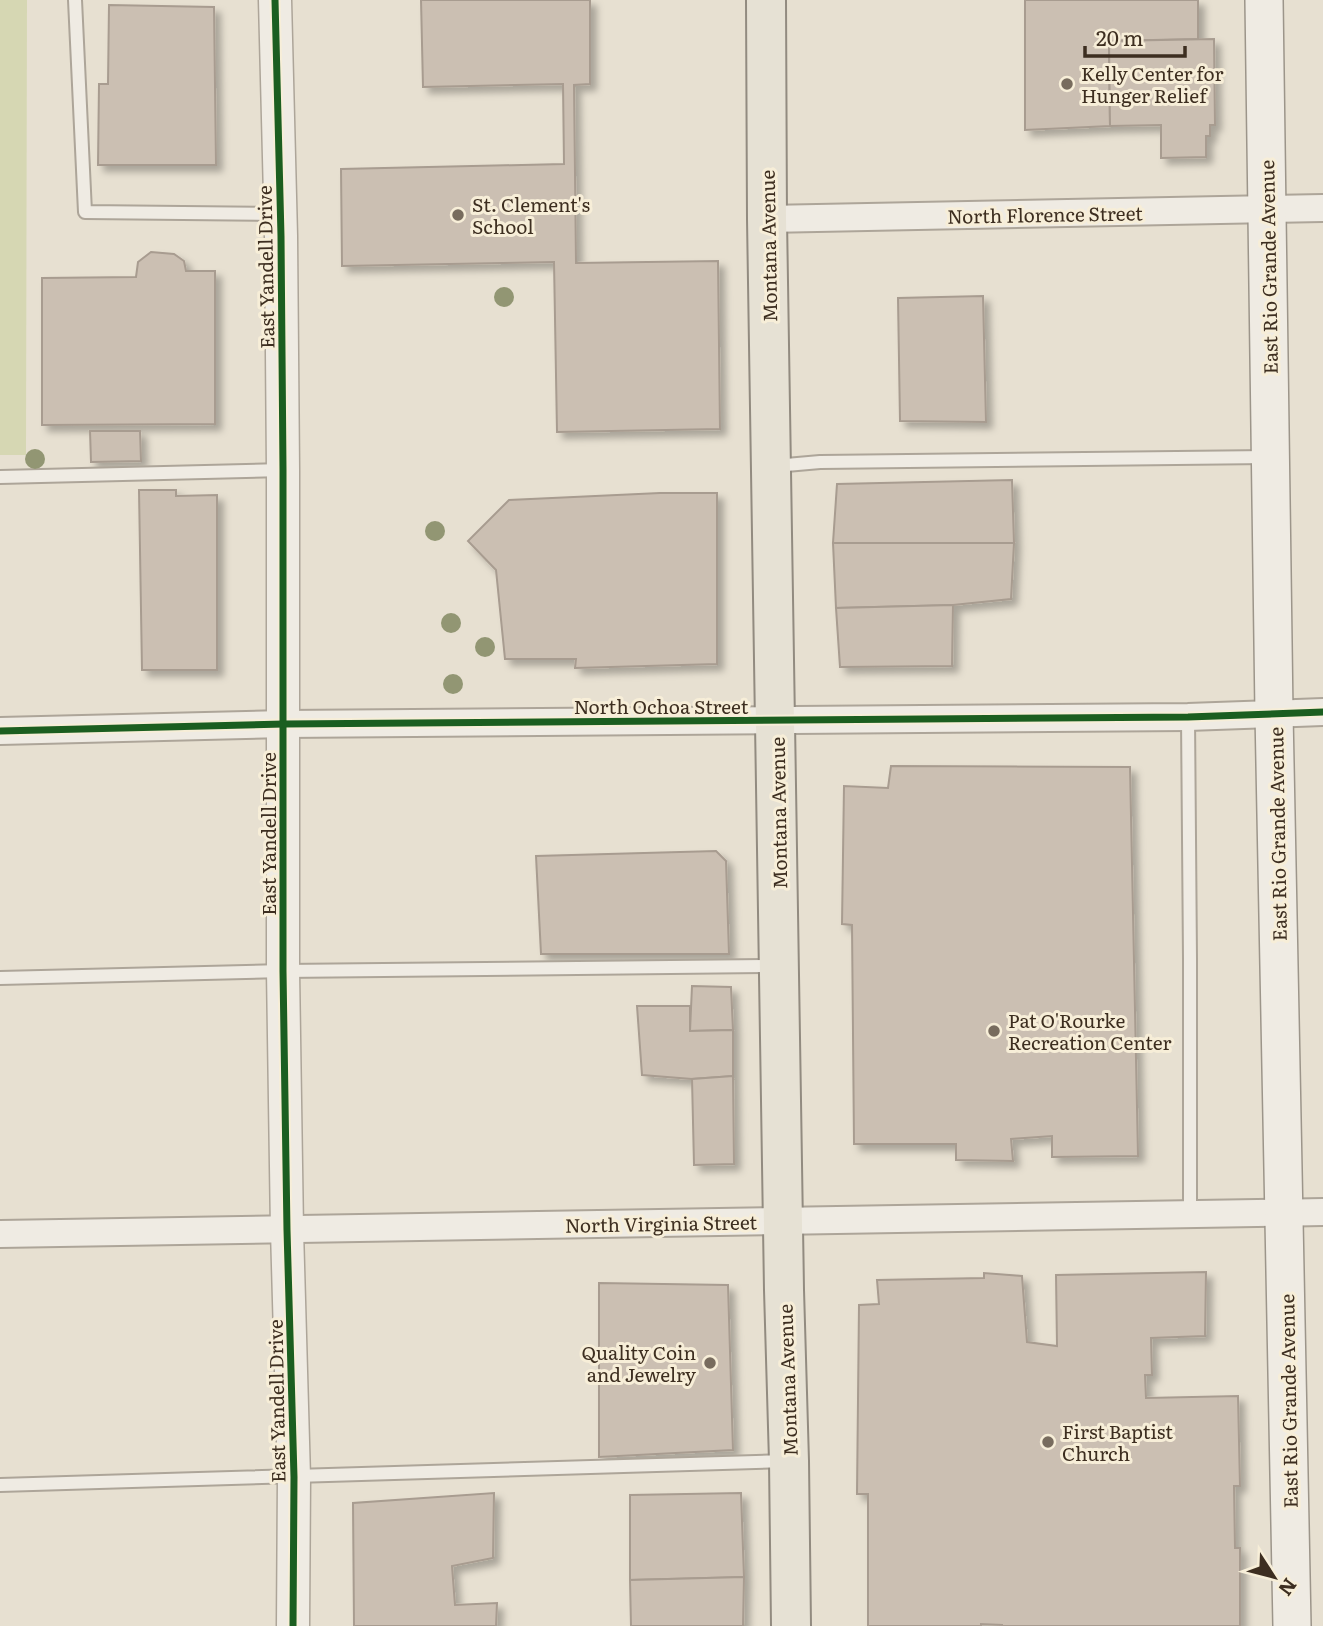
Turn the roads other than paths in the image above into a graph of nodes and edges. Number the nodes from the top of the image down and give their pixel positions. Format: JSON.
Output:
{"nodes":[{"id":1,"x":75,"y":0,"type":"edge"},
{"id":2,"x":275,"y":0,"type":"edge"},
{"id":3,"x":766,"y":0,"type":"edge"},
{"id":4,"x":1264,"y":0,"type":"edge"},
{"id":5,"x":1323,"y":208,"type":"edge"},
{"id":6,"x":1267,"y":209,"type":"junction"},
{"id":7,"x":280,"y":214,"type":"junction"},
{"id":8,"x":767,"y":219,"type":"junction"},
{"id":9,"x":1271,"y":457,"type":"junction"},
{"id":10,"x":772,"y":466,"type":"junction"},
{"id":11,"x":283,"y":470,"type":"junction"},
{"id":12,"x":0,"y":477,"type":"edge"},
{"id":13,"x":1323,"y":712,"type":"edge"},
{"id":14,"x":1274,"y":713,"type":"junction"},
{"id":15,"x":1188,"y":717,"type":"junction"},
{"id":16,"x":776,"y":721,"type":"junction"},
{"id":17,"x":284,"y":724,"type":"junction"},
{"id":18,"x":0,"y":731,"type":"edge"},
{"id":19,"x":780,"y":966,"type":"junction"},
{"id":20,"x":284,"y":971,"type":"junction"},
{"id":21,"x":0,"y":978,"type":"edge"},
{"id":22,"x":1323,"y":1212,"type":"edge"},
{"id":23,"x":1284,"y":1213,"type":"junction"},
{"id":24,"x":1190,"y":1214,"type":"junction"},
{"id":25,"x":783,"y":1221,"type":"junction"},
{"id":26,"x":287,"y":1230,"type":"junction"},
{"id":27,"x":0,"y":1234,"type":"edge"},
{"id":28,"x":789,"y":1461,"type":"junction"},
{"id":29,"x":294,"y":1477,"type":"junction"},
{"id":30,"x":0,"y":1485,"type":"edge"},
{"id":31,"x":293,"y":1626,"type":"edge"},
{"id":32,"x":791,"y":1626,"type":"edge"},
{"id":33,"x":1292,"y":1626,"type":"edge"}],
"edges":[{"from":1,"to":7,"type":"lane"},
{"from":2,"to":7,"type":"street","name":"East Yandell Drive"},
{"from":3,"to":8,"type":"main road","name":"Montana Avenue"},
{"from":4,"to":6,"type":"main road","name":"East Rio Grande Avenue"},
{"from":5,"to":6,"type":"street","name":"North Florence Street"},
{"from":6,"to":8,"type":"street","name":"North Florence Street"},
{"from":6,"to":9,"type":"main road","name":"East Rio Grande Avenue"},
{"from":7,"to":11,"type":"street","name":"East Yandell Drive"},
{"from":8,"to":10,"type":"main road","name":"Montana Avenue"},
{"from":9,"to":10,"type":"lane"},
{"from":9,"to":14,"type":"main road","name":"East Rio Grande Avenue"},
{"from":10,"to":16,"type":"main road","name":"Montana Avenue"},
{"from":11,"to":12,"type":"lane"},
{"from":11,"to":17,"type":"street","name":"East Yandell Drive"},
{"from":13,"to":14,"type":"street","name":"North Ochoa Street"},
{"from":14,"to":15,"type":"street","name":"North Ochoa Street"},
{"from":14,"to":23,"type":"main road","name":"East Rio Grande Avenue"},
{"from":15,"to":16,"type":"street","name":"North Ochoa Street"},
{"from":15,"to":24,"type":"lane"},
{"from":16,"to":17,"type":"street","name":"North Ochoa Street"},
{"from":16,"to":19,"type":"main road","name":"Montana Avenue"},
{"from":17,"to":18,"type":"street","name":"North Ochoa Street"},
{"from":17,"to":20,"type":"street","name":"East Yandell Drive"},
{"from":19,"to":20,"type":"lane"},
{"from":19,"to":25,"type":"main road","name":"Montana Avenue"},
{"from":20,"to":21,"type":"lane"},
{"from":20,"to":26,"type":"street","name":"East Yandell Drive"},
{"from":22,"to":23,"type":"street","name":"North Virginia Street"},
{"from":23,"to":24,"type":"street","name":"North Virginia Street"},
{"from":23,"to":33,"type":"main road","name":"East Rio Grande Avenue"},
{"from":24,"to":25,"type":"street","name":"North Virginia Street"},
{"from":25,"to":26,"type":"street","name":"North Virginia Street"},
{"from":25,"to":28,"type":"main road","name":"Montana Avenue"},
{"from":26,"to":27,"type":"street","name":"North Virginia Street"},
{"from":26,"to":29,"type":"street","name":"East Yandell Drive"},
{"from":28,"to":29,"type":"lane"},
{"from":28,"to":32,"type":"main road","name":"Montana Avenue"},
{"from":29,"to":30,"type":"lane"},
{"from":29,"to":31,"type":"street","name":"East Yandell Drive"}]}
